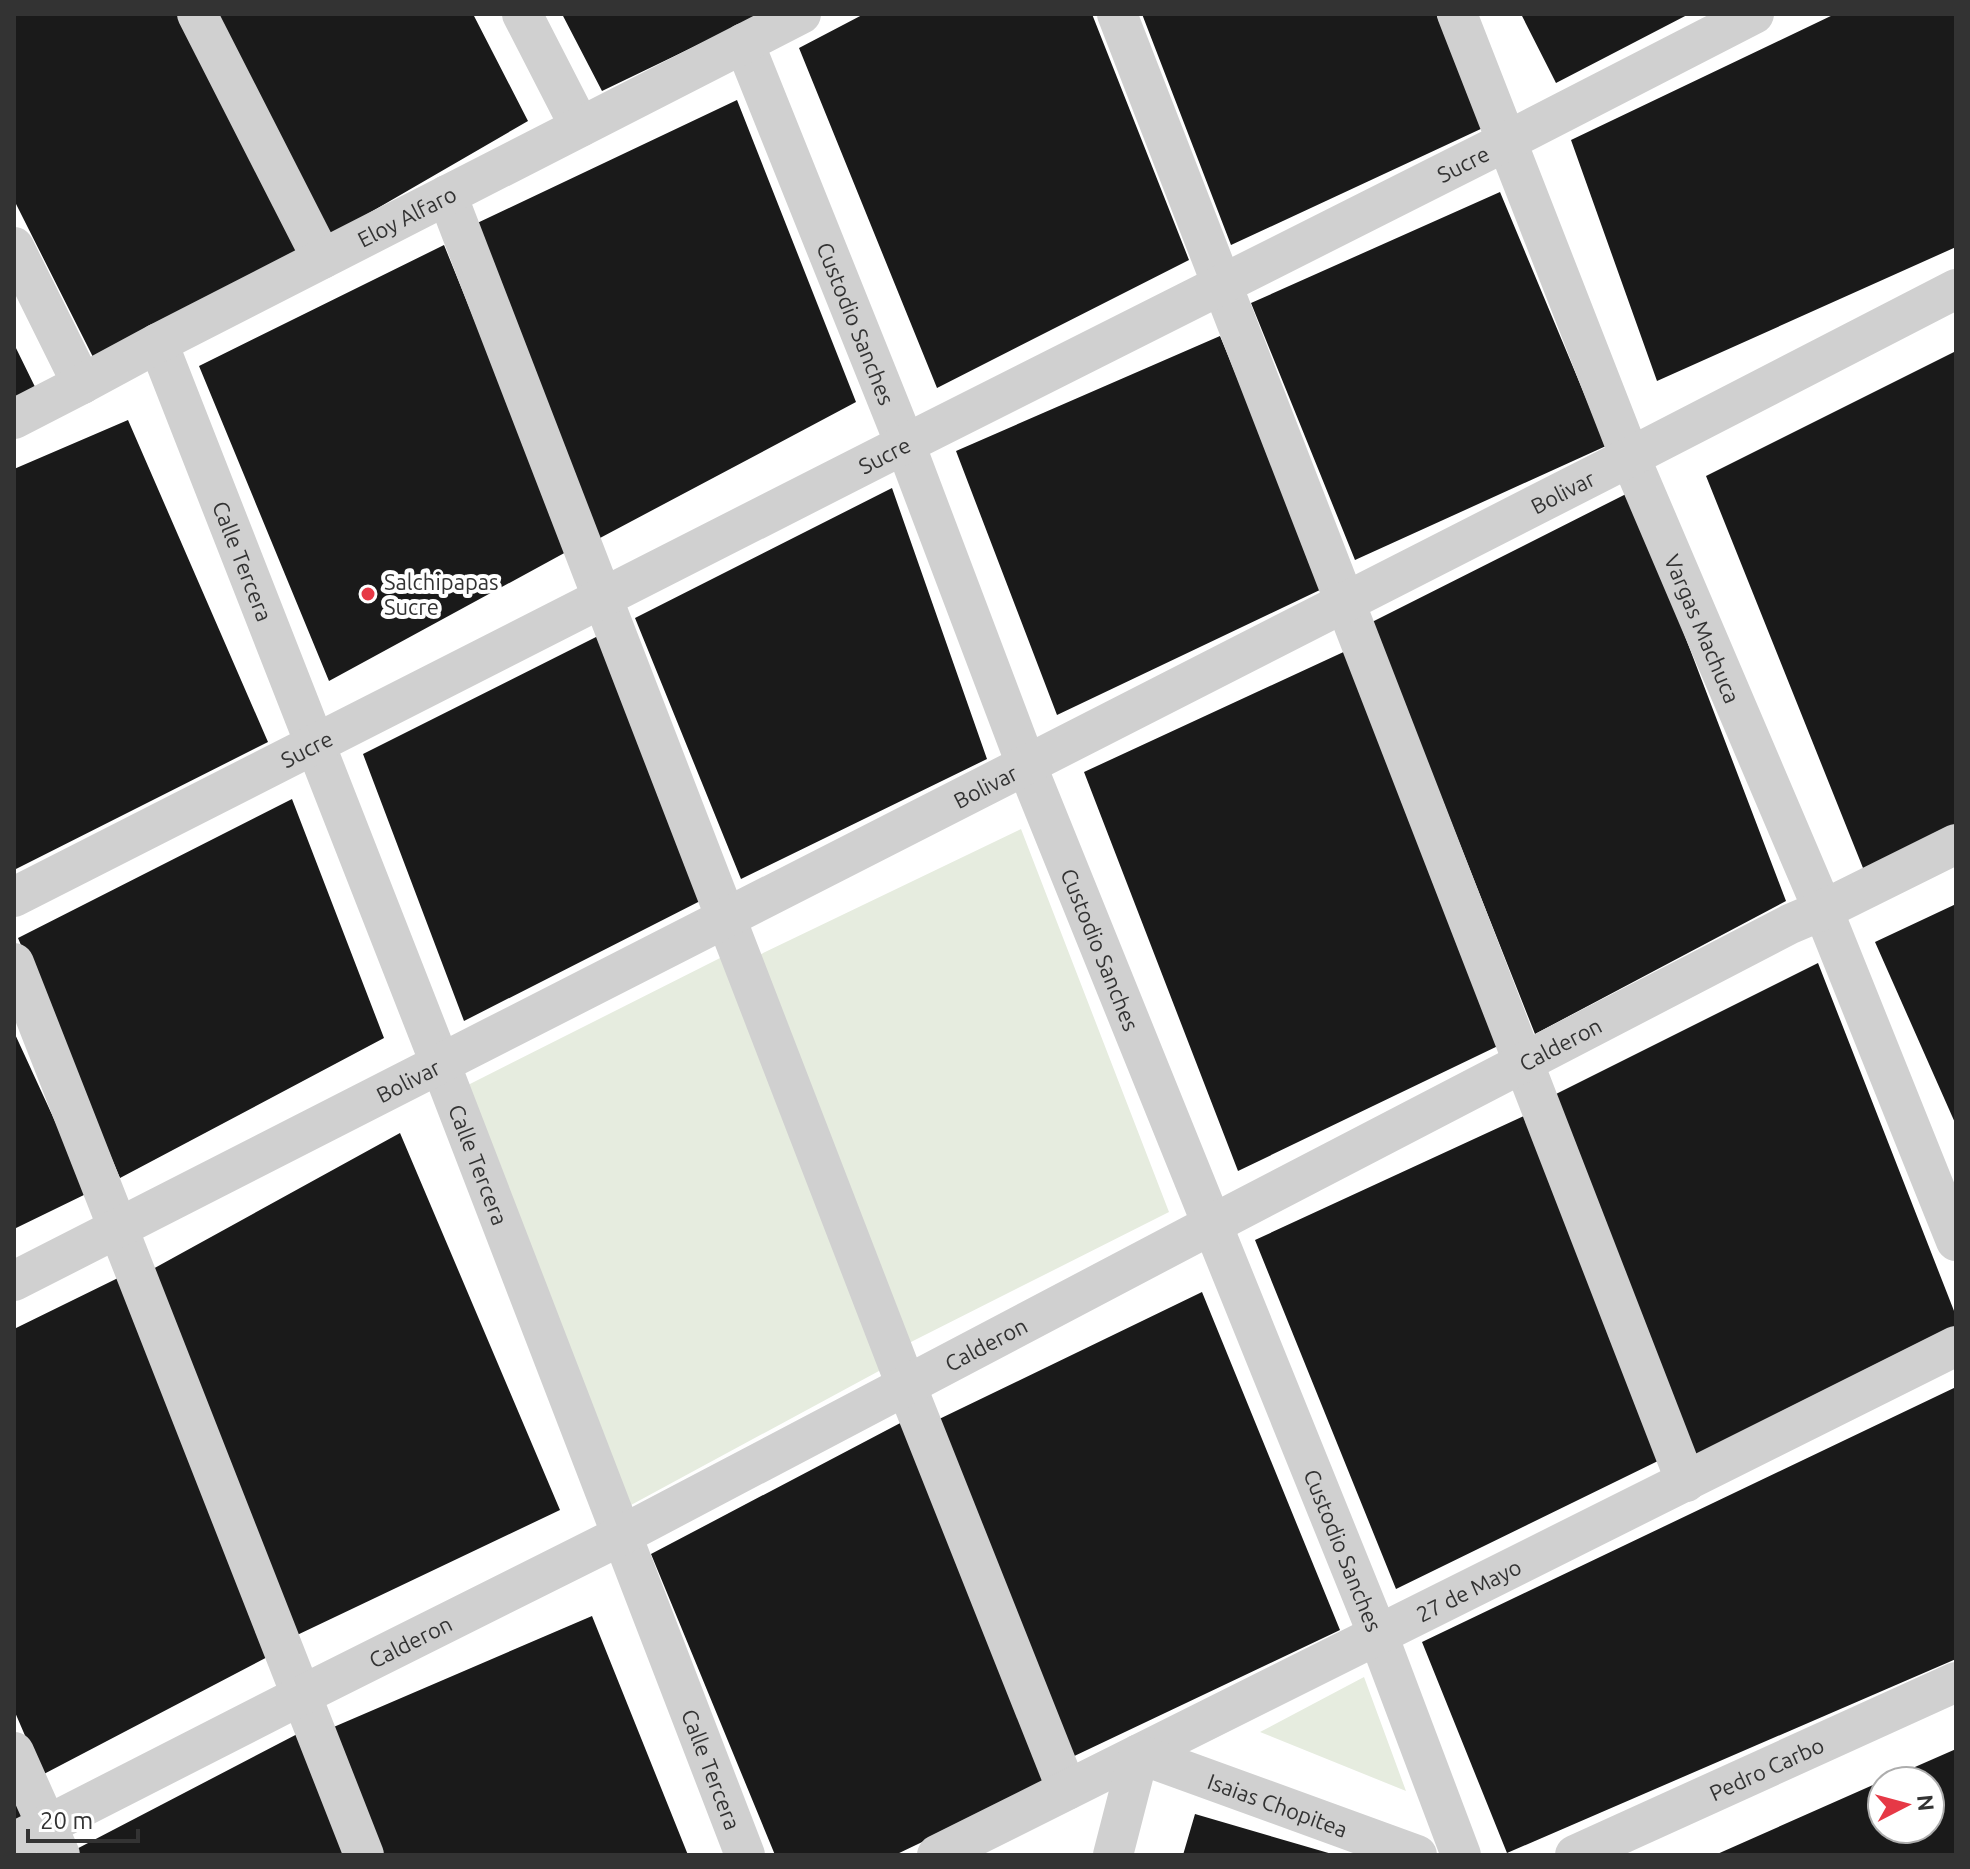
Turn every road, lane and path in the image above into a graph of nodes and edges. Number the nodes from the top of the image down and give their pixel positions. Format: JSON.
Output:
{"nodes":[{"id":1,"x":197,"y":14,"type":"edge"},
{"id":2,"x":522,"y":14,"type":"edge"},
{"id":3,"x":801,"y":14,"type":"edge"},
{"id":4,"x":1117,"y":14,"type":"edge"},
{"id":5,"x":1457,"y":14,"type":"edge"},
{"id":6,"x":1754,"y":14,"type":"edge"},
{"id":7,"x":744,"y":43,"type":"junction"},
{"id":8,"x":580,"y":127,"type":"junction"},
{"id":9,"x":1507,"y":141,"type":"junction"},
{"id":10,"x":447,"y":195,"type":"junction"},
{"id":11,"x":14,"y":247,"type":"edge"},
{"id":12,"x":322,"y":259,"type":"junction"},
{"id":13,"x":1222,"y":285,"type":"junction"},
{"id":14,"x":1956,"y":289,"type":"edge"},
{"id":15,"x":158,"y":343,"type":"junction"},
{"id":16,"x":82,"y":384,"type":"junction"},
{"id":17,"x":14,"y":419,"type":"edge"},
{"id":18,"x":905,"y":444,"type":"junction"},
{"id":19,"x":1630,"y":457,"type":"junction"},
{"id":20,"x":603,"y":598,"type":"junction"},
{"id":21,"x":1345,"y":602,"type":"junction"},
{"id":22,"x":315,"y":744,"type":"junction"},
{"id":23,"x":1026,"y":764,"type":"junction"},
{"id":24,"x":1956,"y":844,"type":"edge"},
{"id":25,"x":14,"y":897,"type":"edge"},
{"id":26,"x":1823,"y":910,"type":"junction"},
{"id":27,"x":726,"y":917,"type":"junction"},
{"id":28,"x":14,"y":963,"type":"edge"},
{"id":29,"x":440,"y":1063,"type":"junction"},
{"id":30,"x":1523,"y":1063,"type":"junction"},
{"id":31,"x":1211,"y":1225,"type":"junction"},
{"id":32,"x":118,"y":1227,"type":"junction"},
{"id":33,"x":1956,"y":1241,"type":"edge"},
{"id":34,"x":14,"y":1281,"type":"edge"},
{"id":35,"x":1956,"y":1346,"type":"edge"},
{"id":36,"x":906,"y":1385,"type":"junction"},
{"id":37,"x":1686,"y":1482,"type":"junction"},
{"id":38,"x":622,"y":1535,"type":"junction"},
{"id":39,"x":1378,"y":1635,"type":"junction"},
{"id":40,"x":1956,"y":1682,"type":"edge"},
{"id":41,"x":302,"y":1695,"type":"junction"},
{"id":42,"x":14,"y":1752,"type":"edge"},
{"id":43,"x":1139,"y":1754,"type":"junction"},
{"id":44,"x":1067,"y":1790,"type":"junction"},
{"id":45,"x":40,"y":1841,"type":"edge"},
{"id":46,"x":364,"y":1855,"type":"edge"},
{"id":47,"x":745,"y":1855,"type":"edge"},
{"id":48,"x":937,"y":1855,"type":"edge"},
{"id":49,"x":1113,"y":1855,"type":"edge"},
{"id":50,"x":1417,"y":1855,"type":"edge"},
{"id":51,"x":1461,"y":1855,"type":"edge"},
{"id":52,"x":1575,"y":1855,"type":"edge"}],
"edges":[{"from":1,"to":12,"type":"street"},
{"from":2,"to":8,"type":"street"},
{"from":3,"to":7,"type":"street","name":"Eloy Alfaro"},
{"from":4,"to":13,"type":"street"},
{"from":5,"to":9,"type":"street","name":"Vargas Machuca"},
{"from":6,"to":9,"type":"street","name":"Sucre"},
{"from":7,"to":8,"type":"street","name":"Eloy Alfaro"},
{"from":7,"to":18,"type":"street","name":"Custodio Sanches"},
{"from":8,"to":10,"type":"street","name":"Eloy Alfaro"},
{"from":9,"to":13,"type":"street","name":"Sucre"},
{"from":9,"to":19,"type":"street","name":"Vargas Machuca"},
{"from":10,"to":12,"type":"street","name":"Eloy Alfaro"},
{"from":10,"to":20,"type":"street"},
{"from":11,"to":16,"type":"street"},
{"from":12,"to":15,"type":"street","name":"Eloy Alfaro"},
{"from":13,"to":18,"type":"street","name":"Sucre"},
{"from":13,"to":21,"type":"street"},
{"from":14,"to":19,"type":"street","name":"Bolivar"},
{"from":15,"to":16,"type":"street","name":"Eloy Alfaro"},
{"from":15,"to":22,"type":"street","name":"Calle Tercera"},
{"from":16,"to":17,"type":"street","name":"Eloy Alfaro"},
{"from":18,"to":20,"type":"street","name":"Sucre"},
{"from":18,"to":23,"type":"street","name":"Custodio Sanches"},
{"from":19,"to":21,"type":"street","name":"Bolivar"},
{"from":19,"to":26,"type":"street","name":"Vargas Machuca"},
{"from":20,"to":22,"type":"street","name":"Sucre"},
{"from":20,"to":27,"type":"street"},
{"from":21,"to":23,"type":"street","name":"Bolivar"},
{"from":21,"to":30,"type":"street"},
{"from":22,"to":25,"type":"street","name":"Sucre"},
{"from":22,"to":29,"type":"street","name":"Calle Tercera"},
{"from":23,"to":27,"type":"street","name":"Bolivar"},
{"from":23,"to":31,"type":"street","name":"Custodio Sanches"},
{"from":24,"to":26,"type":"street","name":"Calderon"},
{"from":26,"to":30,"type":"street","name":"Calderon"},
{"from":26,"to":33,"type":"street","name":"Vargas Machuca"},
{"from":27,"to":29,"type":"street","name":"Bolivar"},
{"from":27,"to":36,"type":"street"},
{"from":28,"to":32,"type":"street"},
{"from":29,"to":32,"type":"street","name":"Bolivar"},
{"from":29,"to":38,"type":"street","name":"Calle Tercera"},
{"from":30,"to":31,"type":"street","name":"Calderon"},
{"from":30,"to":37,"type":"street"},
{"from":31,"to":36,"type":"street","name":"Calderon"},
{"from":31,"to":39,"type":"street","name":"Custodio Sanches"},
{"from":32,"to":34,"type":"street","name":"Bolivar"},
{"from":32,"to":41,"type":"street"},
{"from":35,"to":37,"type":"street","name":"27 de Mayo"},
{"from":36,"to":38,"type":"street","name":"Calderon"},
{"from":36,"to":44,"type":"street"},
{"from":37,"to":39,"type":"street","name":"27 de Mayo"},
{"from":38,"to":41,"type":"street","name":"Calderon"},
{"from":38,"to":47,"type":"street","name":"Calle Tercera"},
{"from":39,"to":43,"type":"street","name":"27 de Mayo"},
{"from":39,"to":51,"type":"street","name":"Custodio Sanches"},
{"from":40,"to":52,"type":"street","name":"Pedro Carbo"},
{"from":41,"to":45,"type":"street","name":"Calderon"},
{"from":41,"to":46,"type":"street"},
{"from":42,"to":45,"type":"street"},
{"from":43,"to":44,"type":"street","name":"27 de Mayo"},
{"from":43,"to":49,"type":"street"},
{"from":43,"to":50,"type":"street","name":"Isaias Chopitea"},
{"from":44,"to":48,"type":"street","name":"27 de Mayo"}]}
